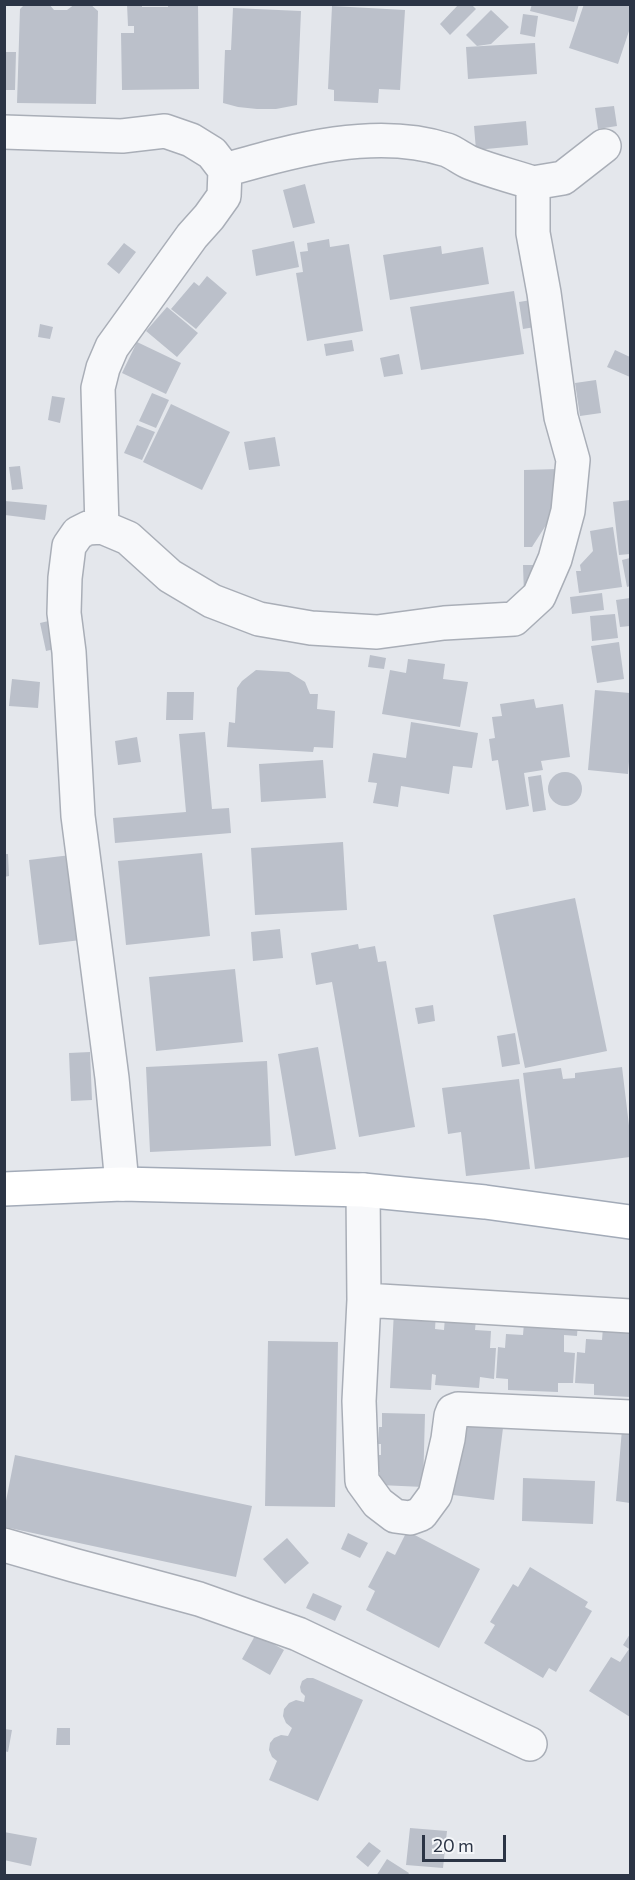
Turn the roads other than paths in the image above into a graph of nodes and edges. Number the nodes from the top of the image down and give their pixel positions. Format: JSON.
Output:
{"nodes":[{"id":1,"x":4,"y":132,"type":"edge"},
{"id":2,"x":604,"y":146,"type":"dead end"},
{"id":3,"x":225,"y":170,"type":"junction"},
{"id":4,"x":532,"y":183,"type":"junction"},
{"id":5,"x":102,"y":527,"type":"junction"},
{"id":6,"x":122,"y":1184,"type":"junction"},
{"id":7,"x":4,"y":1190,"type":"edge"},
{"id":8,"x":363,"y":1190,"type":"junction"},
{"id":9,"x":630,"y":1222,"type":"edge"},
{"id":10,"x":364,"y":1300,"type":"junction"},
{"id":11,"x":630,"y":1316,"type":"edge"},
{"id":12,"x":630,"y":1417,"type":"edge"},
{"id":13,"x":4,"y":1545,"type":"edge"},
{"id":14,"x":530,"y":1744,"type":"dead end"}],
"edges":[{"from":1,"to":3,"type":"street"},
{"from":2,"to":4,"type":"street"},
{"from":3,"to":4,"type":"street"},
{"from":3,"to":5,"type":"street"},
{"from":4,"to":5,"type":"street"},
{"from":5,"to":6,"type":"street"},
{"from":6,"to":7,"type":"main road"},
{"from":6,"to":8,"type":"main road"},
{"from":8,"to":9,"type":"main road"},
{"from":8,"to":10,"type":"street"},
{"from":10,"to":11,"type":"street"},
{"from":10,"to":12,"type":"street"},
{"from":13,"to":14,"type":"street"}]}
